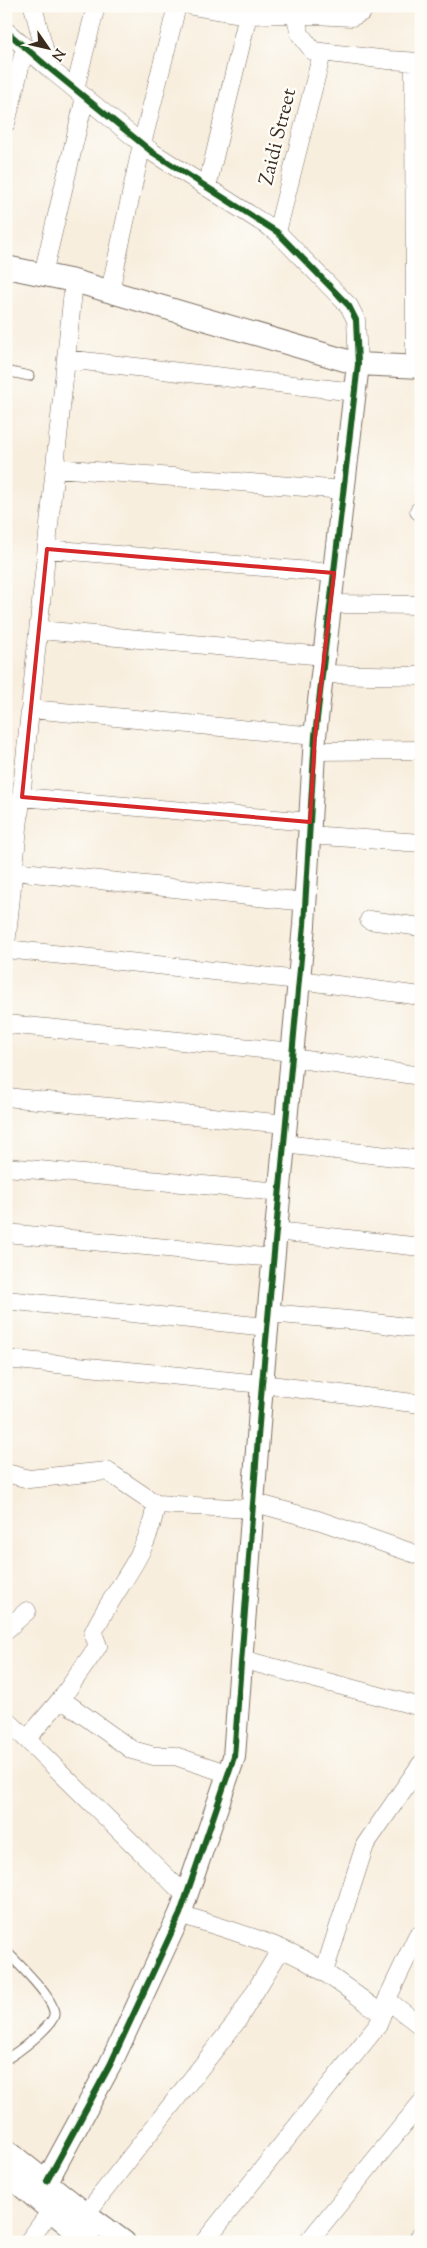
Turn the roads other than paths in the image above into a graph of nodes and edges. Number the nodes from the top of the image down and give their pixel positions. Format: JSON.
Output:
{"nodes":[{"id":1,"x":33,"y":6,"type":"edge"},
{"id":2,"x":96,"y":6,"type":"edge"},
{"id":3,"x":177,"y":6,"type":"edge"},
{"id":4,"x":193,"y":6,"type":"edge"},
{"id":5,"x":365,"y":6,"type":"edge"},
{"id":6,"x":295,"y":14,"type":"junction"},
{"id":7,"x":248,"y":15,"type":"junction"},
{"id":8,"x":6,"y":31,"type":"edge"},
{"id":9,"x":25,"y":47,"type":"junction"},
{"id":10,"x":322,"y":53,"type":"junction"},
{"id":11,"x":418,"y":62,"type":"edge"},
{"id":12,"x":49,"y":68,"type":"junction"},
{"id":13,"x":80,"y":93,"type":"junction"},
{"id":14,"x":6,"y":123,"type":"edge"},
{"id":15,"x":417,"y":134,"type":"edge"},
{"id":16,"x":142,"y":144,"type":"junction"},
{"id":17,"x":207,"y":187,"type":"junction"},
{"id":18,"x":417,"y":203,"type":"edge"},
{"id":19,"x":277,"y":232,"type":"junction"},
{"id":20,"x":6,"y":267,"type":"edge"},
{"id":21,"x":43,"y":274,"type":"junction"},
{"id":22,"x":417,"y":276,"type":"edge"},
{"id":23,"x":74,"y":281,"type":"junction"},
{"id":24,"x":110,"y":291,"type":"junction"},
{"id":25,"x":66,"y":359,"type":"junction"},
{"id":26,"x":358,"y":364,"type":"junction"},
{"id":27,"x":418,"y":367,"type":"edge"},
{"id":28,"x":6,"y":371,"type":"edge"},
{"id":29,"x":29,"y":376,"type":"dead end"},
{"id":30,"x":355,"y":392,"type":"junction"},
{"id":31,"x":56,"y":468,"type":"junction"},
{"id":32,"x":344,"y":490,"type":"junction"},
{"id":33,"x":47,"y":549,"type":"junction"},
{"id":34,"x":334,"y":573,"type":"junction"},
{"id":35,"x":330,"y":604,"type":"junction"},
{"id":36,"x":421,"y":605,"type":"edge"},
{"id":37,"x":40,"y":630,"type":"junction"},
{"id":38,"x":323,"y":665,"type":"junction"},
{"id":39,"x":421,"y":676,"type":"edge"},
{"id":40,"x":31,"y":709,"type":"junction"},
{"id":41,"x":315,"y":743,"type":"junction"},
{"id":42,"x":421,"y":750,"type":"edge"},
{"id":43,"x":22,"y":798,"type":"junction"},
{"id":44,"x":310,"y":828,"type":"junction"},
{"id":45,"x":421,"y":843,"type":"edge"},
{"id":46,"x":14,"y":871,"type":"junction"},
{"id":47,"x":306,"y":902,"type":"junction"},
{"id":48,"x":369,"y":920,"type":"dead end"},
{"id":49,"x":421,"y":927,"type":"edge"},
{"id":50,"x":6,"y":945,"type":"edge"},
{"id":51,"x":6,"y":949,"type":"edge"},
{"id":52,"x":299,"y":980,"type":"junction"},
{"id":53,"x":421,"y":996,"type":"edge"},
{"id":54,"x":6,"y":1024,"type":"edge"},
{"id":55,"x":292,"y":1055,"type":"junction"},
{"id":56,"x":421,"y":1076,"type":"edge"},
{"id":57,"x":6,"y":1098,"type":"edge"},
{"id":58,"x":285,"y":1134,"type":"junction"},
{"id":59,"x":421,"y":1160,"type":"edge"},
{"id":60,"x":6,"y":1167,"type":"edge"},
{"id":61,"x":280,"y":1192,"type":"junction"},
{"id":62,"x":276,"y":1231,"type":"junction"},
{"id":63,"x":6,"y":1233,"type":"edge"},
{"id":64,"x":421,"y":1247,"type":"edge"},
{"id":65,"x":274,"y":1258,"type":"junction"},
{"id":66,"x":6,"y":1300,"type":"edge"},
{"id":67,"x":268,"y":1320,"type":"junction"},
{"id":68,"x":421,"y":1329,"type":"edge"},
{"id":69,"x":6,"y":1359,"type":"edge"},
{"id":70,"x":262,"y":1384,"type":"junction"},
{"id":71,"x":421,"y":1404,"type":"edge"},
{"id":72,"x":6,"y":1473,"type":"edge"},
{"id":73,"x":156,"y":1504,"type":"junction"},
{"id":74,"x":252,"y":1506,"type":"junction"},
{"id":75,"x":421,"y":1556,"type":"edge"},
{"id":76,"x":26,"y":1611,"type":"dead end"},
{"id":77,"x":6,"y":1630,"type":"edge"},
{"id":78,"x":241,"y":1659,"type":"junction"},
{"id":79,"x":61,"y":1699,"type":"junction"},
{"id":80,"x":421,"y":1707,"type":"edge"},
{"id":81,"x":6,"y":1719,"type":"edge"},
{"id":82,"x":27,"y":1739,"type":"junction"},
{"id":83,"x":421,"y":1764,"type":"edge"},
{"id":84,"x":228,"y":1774,"type":"junction"},
{"id":85,"x":183,"y":1905,"type":"junction"},
{"id":86,"x":417,"y":1936,"type":"dead end"},
{"id":87,"x":281,"y":1949,"type":"junction"},
{"id":88,"x":6,"y":1951,"type":"edge"},
{"id":89,"x":413,"y":1962,"type":"edge"},
{"id":90,"x":324,"y":1972,"type":"junction"},
{"id":91,"x":384,"y":2007,"type":"junction"},
{"id":92,"x":421,"y":2026,"type":"edge"},
{"id":93,"x":6,"y":2059,"type":"edge"},
{"id":94,"x":421,"y":2103,"type":"edge"},
{"id":95,"x":6,"y":2150,"type":"edge"},
{"id":96,"x":6,"y":2173,"type":"edge"},
{"id":97,"x":54,"y":2196,"type":"junction"},
{"id":98,"x":86,"y":2214,"type":"junction"},
{"id":99,"x":421,"y":2235,"type":"edge"},
{"id":100,"x":28,"y":2242,"type":"edge"},
{"id":101,"x":89,"y":2242,"type":"edge"},
{"id":102,"x":124,"y":2242,"type":"edge"},
{"id":103,"x":204,"y":2242,"type":"edge"},
{"id":104,"x":308,"y":2242,"type":"edge"},
{"id":105,"x":416,"y":2242,"type":"edge"}],
"edges":[{"from":1,"to":12,"type":"street"},
{"from":2,"to":13,"type":"street"},
{"from":3,"to":16,"type":"street"},
{"from":4,"to":7,"type":"street"},
{"from":5,"to":6,"type":"street"},
{"from":6,"to":7,"type":"street"},
{"from":6,"to":10,"type":"street"},
{"from":7,"to":17,"type":"street"},
{"from":8,"to":9,"type":"street"},
{"from":9,"to":12,"type":"street"},
{"from":9,"to":14,"type":"street"},
{"from":10,"to":11,"type":"street"},
{"from":10,"to":19,"type":"street","name":"Zaidi Street"},
{"from":11,"to":15,"type":"street"},
{"from":12,"to":13,"type":"street"},
{"from":13,"to":16,"type":"street"},
{"from":13,"to":21,"type":"street"},
{"from":15,"to":18,"type":"street"},
{"from":16,"to":17,"type":"street"},
{"from":16,"to":24,"type":"street"},
{"from":17,"to":19,"type":"street"},
{"from":18,"to":22,"type":"street"},
{"from":19,"to":26,"type":"street"},
{"from":20,"to":21,"type":"street"},
{"from":21,"to":23,"type":"street"},
{"from":22,"to":27,"type":"street"},
{"from":23,"to":24,"type":"street"},
{"from":23,"to":25,"type":"street"},
{"from":24,"to":26,"type":"street"},
{"from":25,"to":30,"type":"street"},
{"from":25,"to":31,"type":"street"},
{"from":26,"to":27,"type":"street"},
{"from":26,"to":30,"type":"street"},
{"from":28,"to":29,"type":"lane"},
{"from":30,"to":32,"type":"street"},
{"from":31,"to":32,"type":"street"},
{"from":31,"to":33,"type":"street"},
{"from":32,"to":34,"type":"street"},
{"from":33,"to":34,"type":"street"},
{"from":33,"to":37,"type":"street"},
{"from":34,"to":35,"type":"street"},
{"from":35,"to":36,"type":"street"},
{"from":35,"to":38,"type":"street"},
{"from":37,"to":38,"type":"street"},
{"from":37,"to":40,"type":"street"},
{"from":38,"to":39,"type":"street"},
{"from":38,"to":41,"type":"street"},
{"from":40,"to":41,"type":"street"},
{"from":40,"to":43,"type":"street"},
{"from":41,"to":42,"type":"street"},
{"from":41,"to":44,"type":"street"},
{"from":43,"to":44,"type":"street"},
{"from":43,"to":46,"type":"street"},
{"from":44,"to":45,"type":"street"},
{"from":44,"to":47,"type":"street"},
{"from":46,"to":47,"type":"street"},
{"from":46,"to":50,"type":"street"},
{"from":47,"to":52,"type":"street"},
{"from":48,"to":49,"type":"street"},
{"from":51,"to":52,"type":"street"},
{"from":52,"to":53,"type":"street"},
{"from":52,"to":55,"type":"street"},
{"from":54,"to":55,"type":"street"},
{"from":55,"to":56,"type":"street"},
{"from":55,"to":58,"type":"street"},
{"from":57,"to":58,"type":"street"},
{"from":58,"to":59,"type":"street"},
{"from":58,"to":61,"type":"street"},
{"from":60,"to":61,"type":"street"},
{"from":61,"to":62,"type":"street"},
{"from":62,"to":64,"type":"street"},
{"from":62,"to":65,"type":"street"},
{"from":63,"to":65,"type":"street"},
{"from":65,"to":67,"type":"street"},
{"from":66,"to":67,"type":"street"},
{"from":67,"to":68,"type":"street"},
{"from":67,"to":70,"type":"street"},
{"from":69,"to":70,"type":"street"},
{"from":70,"to":71,"type":"street"},
{"from":70,"to":74,"type":"street"},
{"from":72,"to":73,"type":"street"},
{"from":73,"to":74,"type":"street"},
{"from":73,"to":79,"type":"street"},
{"from":74,"to":75,"type":"street"},
{"from":74,"to":78,"type":"street"},
{"from":76,"to":77,"type":"street"},
{"from":78,"to":80,"type":"street"},
{"from":78,"to":84,"type":"street"},
{"from":79,"to":82,"type":"street"},
{"from":79,"to":84,"type":"street"},
{"from":81,"to":82,"type":"street"},
{"from":82,"to":85,"type":"street"},
{"from":83,"to":90,"type":"street"},
{"from":84,"to":85,"type":"street"},
{"from":85,"to":87,"type":"street"},
{"from":85,"to":97,"type":"street"},
{"from":86,"to":89,"type":"street"},
{"from":87,"to":90,"type":"street"},
{"from":87,"to":98,"type":"street"},
{"from":88,"to":93,"type":"lane"},
{"from":89,"to":91,"type":"street"},
{"from":90,"to":91,"type":"street"},
{"from":91,"to":92,"type":"street"},
{"from":91,"to":103,"type":"street"},
{"from":94,"to":104,"type":"street"},
{"from":95,"to":97,"type":"street"},
{"from":96,"to":97,"type":"street"},
{"from":97,"to":98,"type":"street"},
{"from":97,"to":100,"type":"street"},
{"from":97,"to":101,"type":"street"},
{"from":98,"to":102,"type":"street"},
{"from":99,"to":105,"type":"street"}]}
